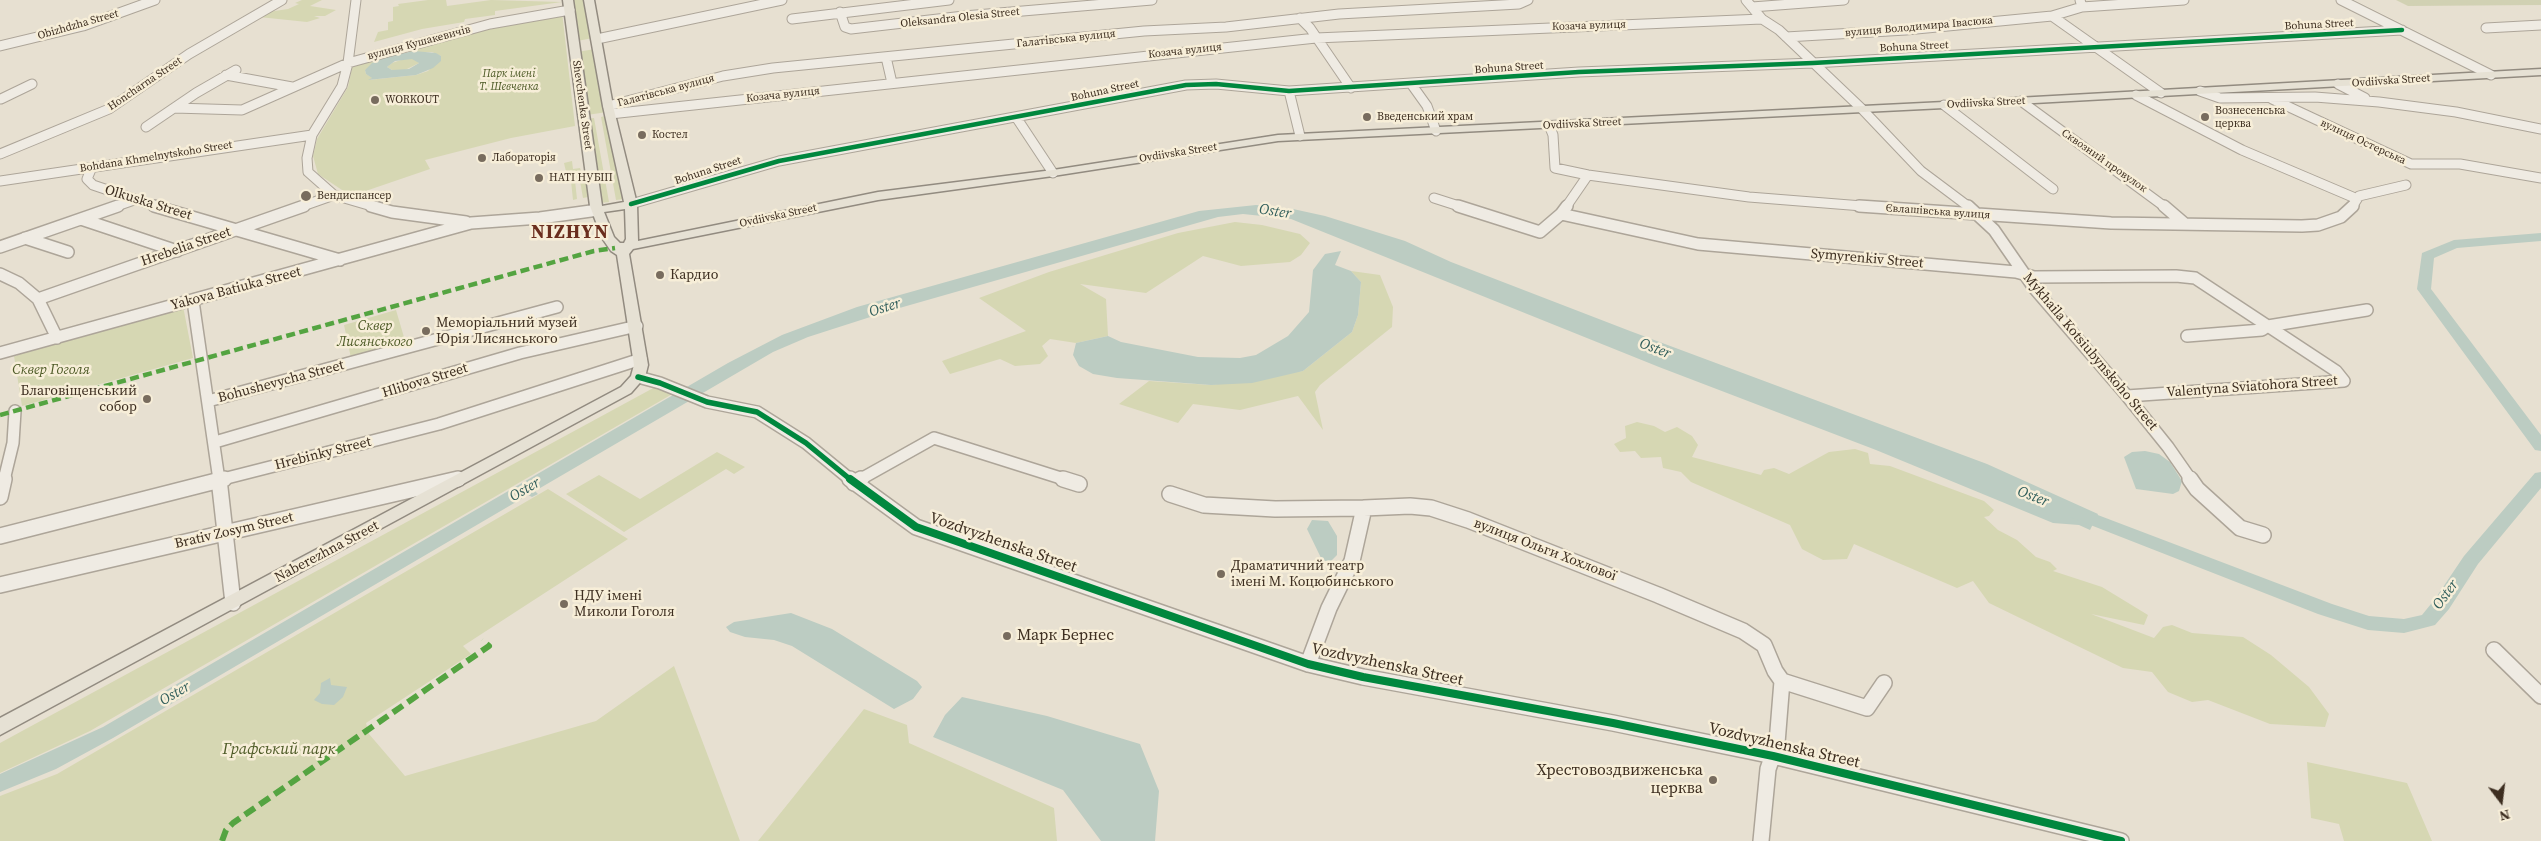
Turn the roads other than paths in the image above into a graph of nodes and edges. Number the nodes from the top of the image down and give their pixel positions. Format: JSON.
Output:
{"nodes":[{"id":1,"x":155,"y":0,"type":"edge"},
{"id":2,"x":282,"y":0,"type":"edge"},
{"id":3,"x":356,"y":0,"type":"edge"},
{"id":4,"x":589,"y":0,"type":"edge"},
{"id":5,"x":782,"y":0,"type":"edge"},
{"id":6,"x":950,"y":0,"type":"edge"},
{"id":7,"x":1152,"y":0,"type":"edge"},
{"id":8,"x":1379,"y":0,"type":"edge"},
{"id":9,"x":1456,"y":0,"type":"edge"},
{"id":10,"x":1528,"y":0,"type":"edge"},
{"id":11,"x":1746,"y":0,"type":"edge"},
{"id":12,"x":1844,"y":0,"type":"edge"},
{"id":13,"x":2184,"y":0,"type":"edge"},
{"id":14,"x":2341,"y":0,"type":"edge"},
{"id":15,"x":1067,"y":4,"type":"edge"},
{"id":16,"x":2081,"y":4,"type":"edge"},
{"id":17,"x":569,"y":5,"type":"edge"},
{"id":18,"x":1752,"y":7,"type":"junction"},
{"id":19,"x":959,"y":8,"type":"dead end"},
{"id":20,"x":1462,"y":8,"type":"junction"},
{"id":21,"x":840,"y":12,"type":"junction"},
{"id":22,"x":1384,"y":12,"type":"junction"},
{"id":23,"x":964,"y":16,"type":"junction"},
{"id":24,"x":2052,"y":16,"type":"junction"},
{"id":25,"x":1300,"y":18,"type":"junction"},
{"id":26,"x":792,"y":19,"type":"dead end"},
{"id":27,"x":1762,"y":19,"type":"junction"},
{"id":28,"x":2541,"y":26,"type":"edge"},
{"id":29,"x":2486,"y":28,"type":"dead end"},
{"id":30,"x":2402,"y":30,"type":"junction"},
{"id":31,"x":1786,"y":36,"type":"junction"},
{"id":32,"x":1316,"y":38,"type":"junction"},
{"id":33,"x":597,"y":39,"type":"junction"},
{"id":34,"x":574,"y":42,"type":"junction"},
{"id":35,"x":0,"y":46,"type":"edge"},
{"id":36,"x":2095,"y":47,"type":"junction"},
{"id":37,"x":886,"y":57,"type":"junction"},
{"id":38,"x":348,"y":63,"type":"junction"},
{"id":39,"x":1813,"y":63,"type":"junction"},
{"id":40,"x":236,"y":70,"type":"dead end"},
{"id":41,"x":2541,"y":72,"type":"edge"},
{"id":42,"x":2491,"y":74,"type":"junction"},
{"id":43,"x":226,"y":75,"type":"junction"},
{"id":44,"x":892,"y":83,"type":"junction"},
{"id":45,"x":32,"y":84,"type":"dead end"},
{"id":46,"x":2338,"y":84,"type":"junction"},
{"id":47,"x":1412,"y":85,"type":"junction"},
{"id":48,"x":292,"y":87,"type":"junction"},
{"id":49,"x":1351,"y":88,"type":"junction"},
{"id":50,"x":2251,"y":89,"type":"junction"},
{"id":51,"x":1289,"y":91,"type":"junction"},
{"id":52,"x":2200,"y":91,"type":"junction"},
{"id":53,"x":2161,"y":93,"type":"junction"},
{"id":54,"x":0,"y":94,"type":"edge"},
{"id":55,"x":2136,"y":95,"type":"junction"},
{"id":56,"x":2267,"y":97,"type":"junction"},
{"id":57,"x":0,"y":100,"type":"edge"},
{"id":58,"x":2021,"y":101,"type":"junction"},
{"id":59,"x":2372,"y":102,"type":"junction"},
{"id":60,"x":1944,"y":105,"type":"junction"},
{"id":61,"x":174,"y":108,"type":"junction"},
{"id":62,"x":1862,"y":109,"type":"junction"},
{"id":63,"x":609,"y":110,"type":"junction"},
{"id":64,"x":1016,"y":117,"type":"junction"},
{"id":65,"x":583,"y":118,"type":"junction"},
{"id":66,"x":1549,"y":126,"type":"junction"},
{"id":67,"x":146,"y":127,"type":"dead end"},
{"id":68,"x":2541,"y":129,"type":"edge"},
{"id":69,"x":1436,"y":131,"type":"junction"},
{"id":70,"x":312,"y":135,"type":"junction"},
{"id":71,"x":1300,"y":136,"type":"junction"},
{"id":72,"x":0,"y":154,"type":"edge"},
{"id":73,"x":92,"y":167,"type":"junction"},
{"id":74,"x":1052,"y":173,"type":"junction"},
{"id":75,"x":1588,"y":175,"type":"junction"},
{"id":76,"x":2541,"y":178,"type":"edge"},
{"id":77,"x":0,"y":181,"type":"edge"},
{"id":78,"x":2406,"y":185,"type":"dead end"},
{"id":79,"x":2053,"y":189,"type":"dead end"},
{"id":80,"x":334,"y":195,"type":"junction"},
{"id":81,"x":1434,"y":198,"type":"dead end"},
{"id":82,"x":2356,"y":198,"type":"junction"},
{"id":83,"x":134,"y":200,"type":"junction"},
{"id":84,"x":632,"y":204,"type":"junction"},
{"id":85,"x":598,"y":210,"type":"junction"},
{"id":86,"x":1561,"y":214,"type":"junction"},
{"id":87,"x":1976,"y":215,"type":"junction"},
{"id":88,"x":80,"y":218,"type":"junction"},
{"id":89,"x":471,"y":223,"type":"junction"},
{"id":90,"x":2184,"y":224,"type":"junction"},
{"id":91,"x":236,"y":230,"type":"junction"},
{"id":92,"x":0,"y":238,"type":"edge"},
{"id":93,"x":25,"y":238,"type":"junction"},
{"id":94,"x":12,"y":243,"type":"junction"},
{"id":95,"x":0,"y":247,"type":"edge"},
{"id":96,"x":623,"y":249,"type":"junction"},
{"id":97,"x":177,"y":250,"type":"junction"},
{"id":98,"x":68,"y":252,"type":"dead end"},
{"id":99,"x":340,"y":260,"type":"junction"},
{"id":100,"x":0,"y":274,"type":"edge"},
{"id":101,"x":2025,"y":274,"type":"junction"},
{"id":102,"x":2176,"y":276,"type":"joint"},
{"id":103,"x":38,"y":299,"type":"junction"},
{"id":104,"x":193,"y":301,"type":"junction"},
{"id":105,"x":557,"y":307,"type":"dead end"},
{"id":106,"x":2367,"y":310,"type":"dead end"},
{"id":107,"x":637,"y":326,"type":"junction"},
{"id":108,"x":2268,"y":326,"type":"junction"},
{"id":109,"x":2186,"y":336,"type":"dead end"},
{"id":110,"x":57,"y":338,"type":"junction"},
{"id":111,"x":0,"y":353,"type":"edge"},
{"id":112,"x":640,"y":367,"type":"junction"},
{"id":113,"x":2127,"y":396,"type":"junction"},
{"id":114,"x":208,"y":402,"type":"junction"},
{"id":115,"x":16,"y":411,"type":"dead end"},
{"id":116,"x":215,"y":442,"type":"junction"},
{"id":117,"x":468,"y":476,"type":"junction"},
{"id":118,"x":220,"y":480,"type":"junction"},
{"id":119,"x":854,"y":483,"type":"junction"},
{"id":120,"x":1079,"y":484,"type":"dead end"},
{"id":121,"x":1170,"y":494,"type":"dead end"},
{"id":122,"x":0,"y":497,"type":"edge"},
{"id":123,"x":1364,"y":508,"type":"junction"},
{"id":124,"x":225,"y":533,"type":"junction"},
{"id":125,"x":2263,"y":535,"type":"dead end"},
{"id":126,"x":0,"y":536,"type":"edge"},
{"id":127,"x":0,"y":585,"type":"edge"},
{"id":128,"x":233,"y":603,"type":"junction"},
{"id":129,"x":2494,"y":650,"type":"dead end"},
{"id":130,"x":1308,"y":664,"type":"junction"},
{"id":131,"x":1782,"y":681,"type":"junction"},
{"id":132,"x":1884,"y":682,"type":"dead end"},
{"id":133,"x":2541,"y":696,"type":"edge"},
{"id":134,"x":0,"y":727,"type":"edge"},
{"id":135,"x":1773,"y":756,"type":"junction"},
{"id":136,"x":1761,"y":841,"type":"edge"},
{"id":137,"x":2121,"y":841,"type":"edge"}],
"edges":[{"from":1,"to":35,"type":"street","name":"Obizhdzha Street"},
{"from":2,"to":72,"type":"street","name":"Honcharna Street"},
{"from":3,"to":38,"type":"street"},
{"from":4,"to":33,"type":"main road","name":"Shevchenka Street"},
{"from":5,"to":33,"type":"street"},
{"from":6,"to":21,"type":"street"},
{"from":7,"to":15,"type":"street","name":"Oleksandra Olesia Street"},
{"from":8,"to":22,"type":"street"},
{"from":9,"to":20,"type":"street"},
{"from":10,"to":20,"type":"street","name":"Галатівська вулиця"},
{"from":11,"to":18,"type":"street","name":"Mykhaila Kotsiubynskoho Street"},
{"from":12,"to":18,"type":"street"},
{"from":13,"to":16,"type":"street","name":"вулиця Володимира Івасюка"},
{"from":14,"to":30,"type":"street"},
{"from":15,"to":23,"type":"street","name":"Oleksandra Olesia Street"},
{"from":16,"to":24,"type":"street","name":"вулиця Володимира Івасюка"},
{"from":17,"to":34,"type":"main road","name":"Shevchenka Street"},
{"from":17,"to":38,"type":"street","name":"вулиця Кушакевичів"},
{"from":18,"to":27,"type":"street","name":"Mykhaila Kotsiubynskoho Street"},
{"from":19,"to":23,"type":"street"},
{"from":20,"to":22,"type":"street","name":"Галатівська вулиця"},
{"from":21,"to":23,"type":"street","name":"Oleksandra Olesia Street"},
{"from":21,"to":26,"type":"street"},
{"from":22,"to":25,"type":"street","name":"Галатівська вулиця"},
{"from":24,"to":31,"type":"street","name":"вулиця Володимира Івасюка"},
{"from":24,"to":36,"type":"street"},
{"from":25,"to":32,"type":"street"},
{"from":25,"to":37,"type":"street","name":"Галатівська вулиця"},
{"from":27,"to":31,"type":"street","name":"Mykhaila Kotsiubynskoho Street"},
{"from":27,"to":32,"type":"street","name":"Козача вулиця"},
{"from":28,"to":29,"type":"street"},
{"from":30,"to":36,"type":"street","name":"Bohuna Street"},
{"from":30,"to":42,"type":"street"},
{"from":31,"to":39,"type":"street","name":"Mykhaila Kotsiubynskoho Street"},
{"from":32,"to":44,"type":"street","name":"Козача вулиця"},
{"from":32,"to":49,"type":"street"},
{"from":33,"to":34,"type":"main road"},
{"from":33,"to":63,"type":"main road","name":"Shevchenka Street"},
{"from":34,"to":65,"type":"main road","name":"Shevchenka Street"},
{"from":36,"to":39,"type":"street","name":"Bohuna Street"},
{"from":36,"to":53,"type":"street"},
{"from":37,"to":44,"type":"street"},
{"from":37,"to":63,"type":"street","name":"Галатівська вулиця"},
{"from":38,"to":48,"type":"street","name":"вулиця Кушакевичів"},
{"from":38,"to":70,"type":"street"},
{"from":39,"to":47,"type":"street","name":"Bohuna Street"},
{"from":39,"to":62,"type":"street","name":"Mykhaila Kotsiubynskoho Street"},
{"from":40,"to":43,"type":"street"},
{"from":41,"to":42,"type":"main road","name":"Ovdiivska Street"},
{"from":42,"to":46,"type":"main road","name":"Ovdiivska Street"},
{"from":43,"to":48,"type":"street"},
{"from":43,"to":61,"type":"street"},
{"from":44,"to":63,"type":"street","name":"Козача вулиця"},
{"from":45,"to":57,"type":"street"},
{"from":46,"to":50,"type":"main road","name":"Ovdiivska Street"},
{"from":46,"to":59,"type":"street"},
{"from":47,"to":49,"type":"street","name":"Bohuna Street"},
{"from":47,"to":69,"type":"street"},
{"from":48,"to":61,"type":"street","name":"вулиця Кушакевичів"},
{"from":49,"to":51,"type":"street","name":"Bohuna Street"},
{"from":50,"to":52,"type":"main road","name":"Ovdiivska Street"},
{"from":50,"to":56,"type":"street","name":"вулиця Остерська"},
{"from":51,"to":64,"type":"street","name":"Bohuna Street"},
{"from":51,"to":71,"type":"street"},
{"from":52,"to":53,"type":"main road","name":"Ovdiivska Street"},
{"from":52,"to":56,"type":"street"},
{"from":53,"to":55,"type":"main road","name":"Ovdiivska Street"},
{"from":54,"to":57,"type":"street"},
{"from":55,"to":58,"type":"main road","name":"Ovdiivska Street"},
{"from":55,"to":82,"type":"street"},
{"from":56,"to":59,"type":"street"},
{"from":56,"to":76,"type":"street","name":"вулиця Остерська"},
{"from":58,"to":60,"type":"main road","name":"Ovdiivska Street"},
{"from":58,"to":90,"type":"street","name":"Сквозний провулок"},
{"from":59,"to":68,"type":"street"},
{"from":60,"to":62,"type":"main road","name":"Ovdiivska Street"},
{"from":60,"to":79,"type":"street"},
{"from":61,"to":67,"type":"street"},
{"from":62,"to":66,"type":"main road","name":"Ovdiivska Street"},
{"from":62,"to":87,"type":"street","name":"Mykhaila Kotsiubynskoho Street"},
{"from":63,"to":65,"type":"main road"},
{"from":63,"to":84,"type":"main road","name":"Shevchenka Street"},
{"from":64,"to":74,"type":"street"},
{"from":64,"to":84,"type":"street","name":"Bohuna Street"},
{"from":65,"to":85,"type":"main road","name":"Shevchenka Street"},
{"from":66,"to":69,"type":"main road","name":"Ovdiivska Street"},
{"from":66,"to":75,"type":"street","name":"Євлашівська вулиця"},
{"from":69,"to":71,"type":"main road","name":"Ovdiivska Street"},
{"from":70,"to":73,"type":"street","name":"Bohdana Khmelnytskoho Street"},
{"from":70,"to":80,"type":"street","name":"Yakova Batiuka Street"},
{"from":71,"to":74,"type":"main road","name":"Ovdiivska Street"},
{"from":73,"to":77,"type":"street","name":"Bohdana Khmelnytskoho Street"},
{"from":73,"to":83,"type":"street","name":"Olkuska Street"},
{"from":74,"to":96,"type":"main road","name":"Ovdiivska Street"},
{"from":75,"to":86,"type":"street"},
{"from":75,"to":87,"type":"street","name":"Євлашівська вулиця"},
{"from":78,"to":82,"type":"street"},
{"from":80,"to":89,"type":"street","name":"Yakova Batiuka Street"},
{"from":80,"to":91,"type":"street","name":"Hrebelia Street"},
{"from":81,"to":86,"type":"street"},
{"from":82,"to":90,"type":"street","name":"Євлашівська вулиця"},
{"from":83,"to":88,"type":"street"},
{"from":83,"to":91,"type":"street","name":"Olkuska Street"},
{"from":84,"to":85,"type":"main road"},
{"from":84,"to":96,"type":"main road","name":"Shevchenka Street"},
{"from":85,"to":89,"type":"street","name":"Yakova Batiuka Street"},
{"from":85,"to":96,"type":"main road","name":"Shevchenka Street"},
{"from":86,"to":101,"type":"street","name":"Symyrenkiv Street"},
{"from":87,"to":90,"type":"street","name":"Євлашівська вулиця"},
{"from":87,"to":101,"type":"street","name":"Mykhaila Kotsiubynskoho Street"},
{"from":88,"to":93,"type":"street"},
{"from":88,"to":97,"type":"street"},
{"from":89,"to":99,"type":"street","name":"Yakova Batiuka Street"},
{"from":91,"to":97,"type":"street","name":"Hrebelia Street"},
{"from":91,"to":99,"type":"street","name":"Olkuska Street"},
{"from":92,"to":94,"type":"street"},
{"from":93,"to":94,"type":"street"},
{"from":93,"to":98,"type":"street"},
{"from":94,"to":95,"type":"street"},
{"from":96,"to":107,"type":"main road"},
{"from":97,"to":103,"type":"street","name":"Hrebelia Street"},
{"from":99,"to":104,"type":"street","name":"Yakova Batiuka Street"},
{"from":100,"to":103,"type":"street"},
{"from":101,"to":102,"type":"street","name":"Symyrenkiv Street"},
{"from":101,"to":113,"type":"street","name":"Mykhaila Kotsiubynskoho Street"},
{"from":102,"to":108,"type":"street","name":"Valentyna Sviatohora Street"},
{"from":103,"to":110,"type":"street"},
{"from":104,"to":110,"type":"street","name":"Yakova Batiuka Street"},
{"from":104,"to":114,"type":"street"},
{"from":105,"to":114,"type":"street","name":"Bohushevycha Street"},
{"from":106,"to":108,"type":"street"},
{"from":107,"to":112,"type":"main road"},
{"from":107,"to":116,"type":"street","name":"Hlibova Street"},
{"from":108,"to":109,"type":"street"},
{"from":108,"to":113,"type":"street","name":"Valentyna Sviatohora Street"},
{"from":110,"to":111,"type":"street","name":"Yakova Batiuka Street"},
{"from":112,"to":117,"type":"main road","name":"Naberezhna Street"},
{"from":112,"to":118,"type":"street","name":"Hrebinky Street"},
{"from":112,"to":119,"type":"street","name":"Vozdvyzhenska Street"},
{"from":113,"to":125,"type":"street","name":"Mykhaila Kotsiubynskoho Street"},
{"from":114,"to":116,"type":"street"},
{"from":115,"to":122,"type":"street"},
{"from":116,"to":118,"type":"street"},
{"from":117,"to":124,"type":"street","name":"Brativ Zosym Street"},
{"from":117,"to":128,"type":"main road","name":"Naberezhna Street"},
{"from":118,"to":124,"type":"street"},
{"from":118,"to":126,"type":"street","name":"Hrebinky Street"},
{"from":119,"to":120,"type":"street"},
{"from":119,"to":130,"type":"street","name":"Vozdvyzhenska Street"},
{"from":121,"to":123,"type":"street","name":"вулиця Ольги Хохлової"},
{"from":123,"to":130,"type":"street"},
{"from":123,"to":131,"type":"street","name":"вулиця Ольги Хохлової"},
{"from":124,"to":127,"type":"street","name":"Brativ Zosym Street"},
{"from":124,"to":128,"type":"street"},
{"from":128,"to":134,"type":"main road","name":"Naberezhna Street"},
{"from":129,"to":133,"type":"street"},
{"from":130,"to":135,"type":"street","name":"Vozdvyzhenska Street"},
{"from":131,"to":132,"type":"street"},
{"from":131,"to":135,"type":"street"},
{"from":135,"to":136,"type":"street"},
{"from":135,"to":137,"type":"street","name":"Vozdvyzhenska Street"}]}
